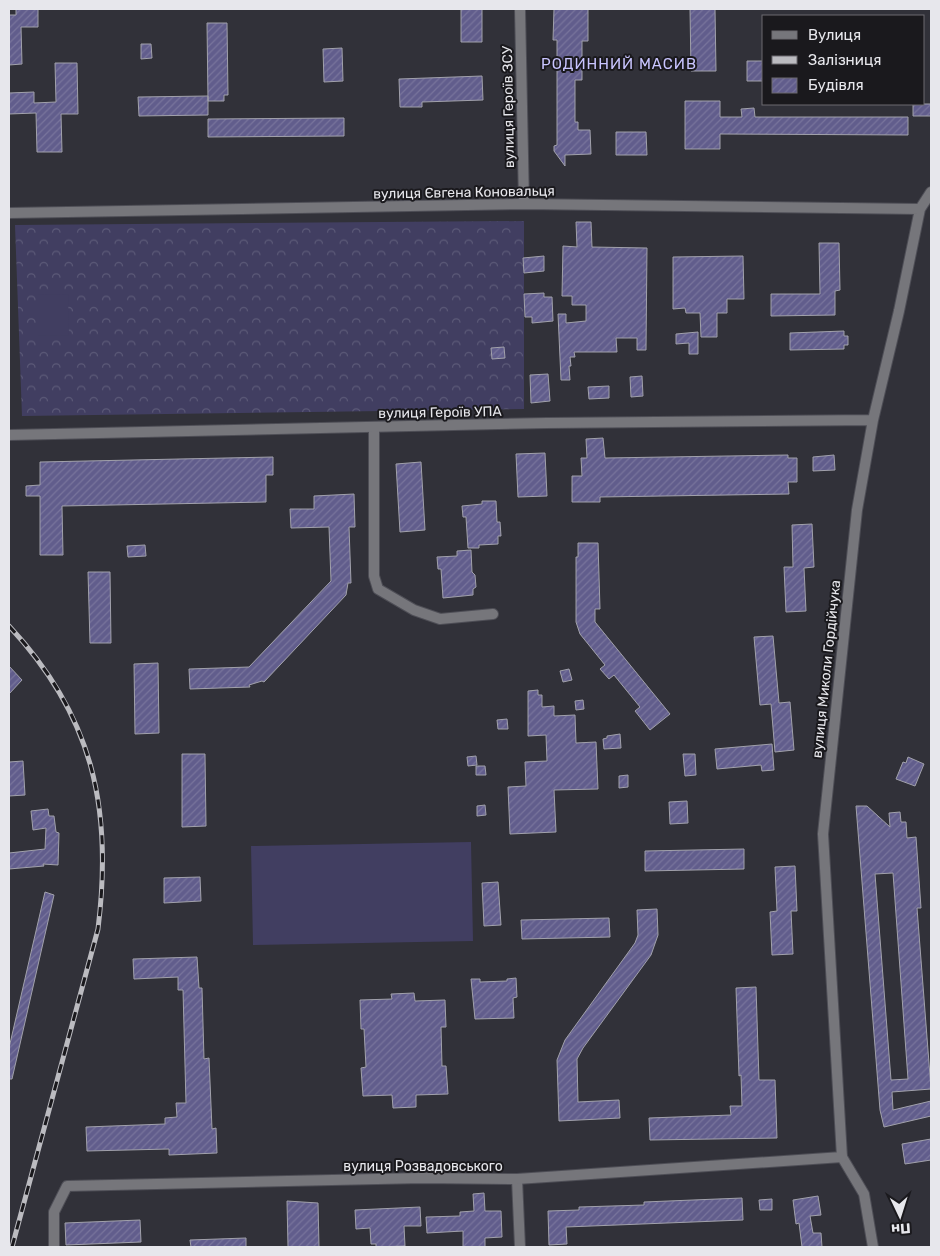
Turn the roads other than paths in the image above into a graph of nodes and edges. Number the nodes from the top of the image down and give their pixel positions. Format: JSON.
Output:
{"nodes":[{"id":1,"x":520,"y":9,"type":"edge"},
{"id":2,"x":931,"y":192,"type":"edge"},
{"id":3,"x":524,"y":204,"type":"junction"},
{"id":4,"x":920,"y":208,"type":"junction"},
{"id":5,"x":9,"y":214,"type":"edge"},
{"id":6,"x":873,"y":420,"type":"junction"},
{"id":7,"x":374,"y":427,"type":"junction"},
{"id":8,"x":9,"y":435,"type":"edge"},
{"id":9,"x":494,"y":614,"type":"dead end"},
{"id":10,"x":842,"y":1158,"type":"junction"},
{"id":11,"x":517,"y":1179,"type":"junction"},
{"id":12,"x":54,"y":1247,"type":"edge"},
{"id":13,"x":520,"y":1247,"type":"edge"},
{"id":14,"x":873,"y":1247,"type":"edge"}],
"edges":[{"from":1,"to":3,"type":"street","name":"вулиця Героїв ЗСУ"},
{"from":2,"to":4,"type":"street","name":"вулиця Миколи Гордійчука"},
{"from":3,"to":4,"type":"street","name":"вулиця Євгена Коновальця"},
{"from":3,"to":5,"type":"street","name":"вулиця Євгена Коновальця"},
{"from":4,"to":6,"type":"street","name":"вулиця Миколи Гордійчука"},
{"from":6,"to":7,"type":"street","name":"вулиця Героїв УПА"},
{"from":6,"to":10,"type":"street","name":"вулиця Миколи Гордійчука"},
{"from":7,"to":8,"type":"street","name":"вулиця Героїв УПА"},
{"from":7,"to":9,"type":"street"},
{"from":10,"to":11,"type":"street","name":"вулиця Розвадовського"},
{"from":10,"to":14,"type":"street"},
{"from":11,"to":12,"type":"street","name":"вулиця Розвадовського"},
{"from":11,"to":13,"type":"street"}]}
